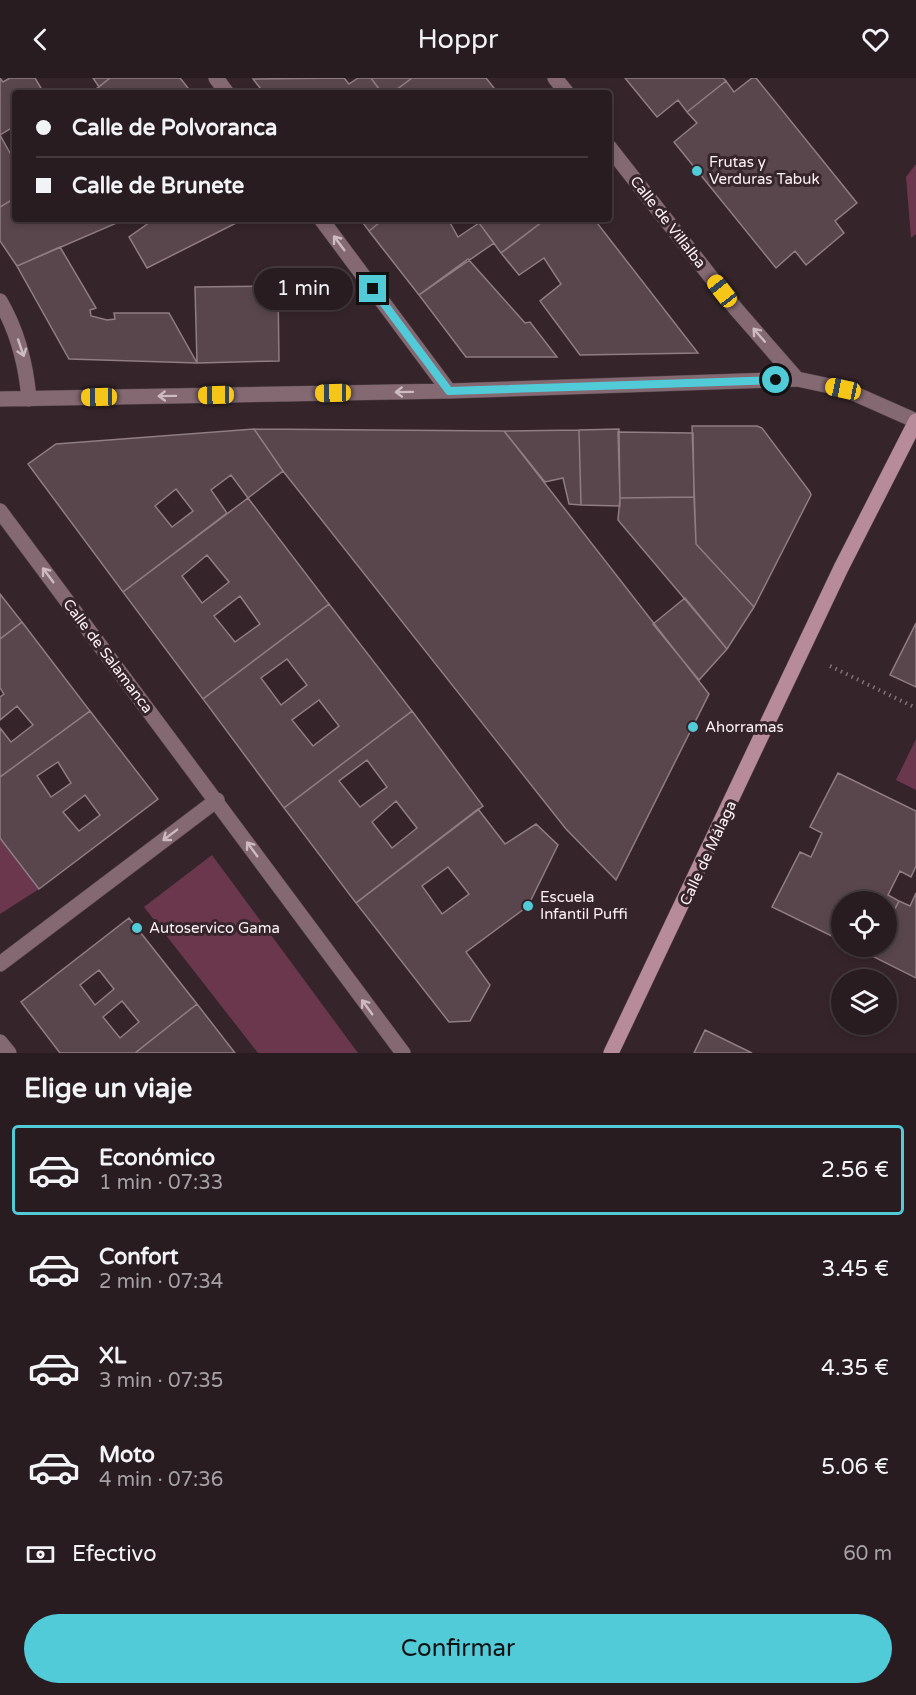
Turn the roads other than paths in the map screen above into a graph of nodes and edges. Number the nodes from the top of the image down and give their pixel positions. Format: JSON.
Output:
{"nodes":[{"id":1,"x":555,"y":78,"type":"edge"},
{"id":2,"x":565,"y":90,"type":"edge"},
{"id":3,"x":612,"y":151,"type":"edge"},
{"id":4,"x":323,"y":222,"type":"edge"},
{"id":5,"x":0,"y":301,"type":"edge"},
{"id":6,"x":797,"y":379,"type":"junction"},
{"id":7,"x":449,"y":391,"type":"junction"},
{"id":8,"x":0,"y":399,"type":"edge"},
{"id":9,"x":29,"y":399,"type":"junction"},
{"id":10,"x":916,"y":421,"type":"edge"},
{"id":11,"x":0,"y":511,"type":"edge"},
{"id":12,"x":217,"y":800,"type":"junction"},
{"id":13,"x":0,"y":964,"type":"edge"},
{"id":14,"x":0,"y":1041,"type":"edge"},
{"id":15,"x":9,"y":1053,"type":"edge"},
{"id":16,"x":403,"y":1053,"type":"edge"},
{"id":17,"x":611,"y":1053,"type":"edge"}],
"edges":[{"from":1,"to":2,"type":"street"},
{"from":6,"to":3,"type":"street","name":"Calle de Villalba","one_way":true},
{"from":7,"to":4,"type":"street","one_way":true},
{"from":5,"to":9,"type":"street","one_way":true},
{"from":6,"to":7,"type":"street"},
{"from":6,"to":10,"type":"street"},
{"from":7,"to":9,"type":"street","one_way":true},
{"from":8,"to":9,"type":"street"},
{"from":10,"to":17,"type":"main road","name":"Calle de Málaga"},
{"from":12,"to":11,"type":"street","name":"Calle de Salamanca","one_way":true},
{"from":12,"to":13,"type":"street","one_way":true},
{"from":16,"to":12,"type":"street","name":"Calle de Salamanca","one_way":true},
{"from":14,"to":15,"type":"street"}]}
